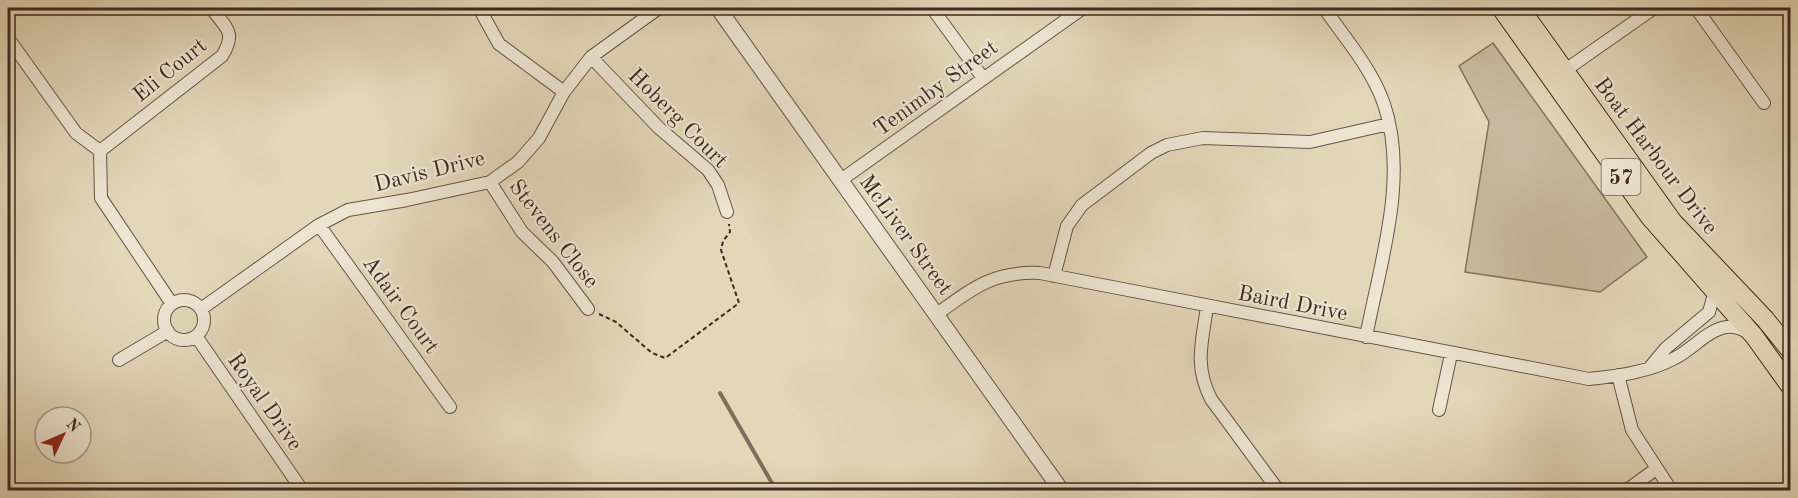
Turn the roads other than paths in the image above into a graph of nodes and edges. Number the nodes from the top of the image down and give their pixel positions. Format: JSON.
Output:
{"nodes":[{"id":1,"x":211,"y":8,"type":"edge"},
{"id":2,"x":479,"y":8,"type":"edge"},
{"id":3,"x":659,"y":8,"type":"edge"},
{"id":4,"x":718,"y":8,"type":"edge"},
{"id":5,"x":932,"y":8,"type":"edge"},
{"id":6,"x":1083,"y":8,"type":"edge"},
{"id":7,"x":1324,"y":8,"type":"edge"},
{"id":8,"x":1501,"y":8,"type":"edge"},
{"id":9,"x":1520,"y":8,"type":"edge"},
{"id":10,"x":1654,"y":8,"type":"edge"},
{"id":11,"x":1696,"y":8,"type":"edge"},
{"id":12,"x":8,"y":38,"type":"edge"},
{"id":13,"x":591,"y":57,"type":"junction"},
{"id":14,"x":1564,"y":71,"type":"junction"},
{"id":15,"x":982,"y":78,"type":"junction"},
{"id":16,"x":564,"y":93,"type":"junction"},
{"id":17,"x":1764,"y":103,"type":"dead end"},
{"id":18,"x":1389,"y":124,"type":"junction"},
{"id":19,"x":100,"y":151,"type":"junction"},
{"id":20,"x":841,"y":180,"type":"junction"},
{"id":21,"x":490,"y":182,"type":"junction"},
{"id":22,"x":728,"y":212,"type":"road end"},
{"id":23,"x":320,"y":225,"type":"junction"},
{"id":24,"x":1054,"y":276,"type":"junction"},
{"id":25,"x":1715,"y":291,"type":"junction"},
{"id":26,"x":172,"y":304,"type":"junction"},
{"id":27,"x":1207,"y":307,"type":"junction"},
{"id":28,"x":201,"y":309,"type":"junction"},
{"id":29,"x":588,"y":309,"type":"road end"},
{"id":30,"x":937,"y":314,"type":"junction"},
{"id":31,"x":168,"y":331,"type":"junction"},
{"id":32,"x":196,"y":336,"type":"junction"},
{"id":33,"x":1754,"y":336,"type":"junction"},
{"id":34,"x":1366,"y":337,"type":"junction"},
{"id":35,"x":1791,"y":350,"type":"edge"},
{"id":36,"x":1451,"y":354,"type":"junction"},
{"id":37,"x":119,"y":360,"type":"dead end"},
{"id":38,"x":1651,"y":366,"type":"junction"},
{"id":39,"x":1618,"y":375,"type":"junction"},
{"id":40,"x":1791,"y":386,"type":"edge"},
{"id":41,"x":450,"y":407,"type":"dead end"},
{"id":42,"x":1439,"y":410,"type":"dead end"},
{"id":43,"x":1656,"y":469,"type":"junction"},
{"id":44,"x":1061,"y":489,"type":"edge"},
{"id":45,"x":302,"y":490,"type":"edge"},
{"id":46,"x":1278,"y":490,"type":"edge"},
{"id":47,"x":1627,"y":490,"type":"edge"},
{"id":48,"x":1671,"y":490,"type":"edge"}],
"edges":[{"from":1,"to":19,"type":"street","name":"Eli Court"},
{"from":2,"to":16,"type":"street"},
{"from":3,"to":13,"type":"street","name":"Davis Drive"},
{"from":4,"to":20,"type":"street","name":"McLiver Street"},
{"from":5,"to":15,"type":"street"},
{"from":6,"to":15,"type":"street","name":"Tenimby Street"},
{"from":7,"to":18,"type":"street"},
{"from":8,"to":25,"type":"main road","name":"Boat Harbour Drive","number":"57"},
{"from":9,"to":14,"type":"main road","name":"Boat Harbour Drive","number":"57"},
{"from":10,"to":14,"type":"street"},
{"from":11,"to":17,"type":"street"},
{"from":12,"to":19,"type":"street"},
{"from":13,"to":16,"type":"street","name":"Davis Drive"},
{"from":13,"to":22,"type":"street","name":"Hoberg Court"},
{"from":14,"to":35,"type":"main road","name":"Boat Harbour Drive","number":"57"},
{"from":15,"to":20,"type":"street","name":"Tenimby Street"},
{"from":16,"to":21,"type":"street","name":"Davis Drive"},
{"from":18,"to":24,"type":"street"},
{"from":18,"to":34,"type":"street"},
{"from":19,"to":26,"type":"street"},
{"from":20,"to":30,"type":"street","name":"McLiver Street"},
{"from":21,"to":23,"type":"street","name":"Davis Drive"},
{"from":21,"to":29,"type":"street","name":"Stevens Close"},
{"from":23,"to":28,"type":"street","name":"Davis Drive"},
{"from":23,"to":41,"type":"street","name":"Adair Court"},
{"from":24,"to":27,"type":"street","name":"Baird Drive"},
{"from":24,"to":30,"type":"street","name":"Baird Drive"},
{"from":25,"to":33,"type":"main road","name":"Boat Harbour Drive","number":"57"},
{"from":25,"to":38,"type":"street"},
{"from":26,"to":28,"type":"street"},
{"from":26,"to":31,"type":"street"},
{"from":27,"to":34,"type":"street","name":"Baird Drive"},
{"from":27,"to":46,"type":"street"},
{"from":28,"to":32,"type":"street"},
{"from":30,"to":44,"type":"street","name":"McLiver Street"},
{"from":31,"to":32,"type":"street"},
{"from":31,"to":37,"type":"street"},
{"from":32,"to":45,"type":"street","name":"Royal Drive"},
{"from":33,"to":38,"type":"street","name":"Baird Drive"},
{"from":33,"to":40,"type":"main road","name":"Boat Harbour Drive","number":"57"},
{"from":34,"to":36,"type":"street","name":"Baird Drive"},
{"from":36,"to":39,"type":"street","name":"Baird Drive"},
{"from":36,"to":42,"type":"street"},
{"from":38,"to":39,"type":"street","name":"Baird Drive"},
{"from":39,"to":43,"type":"street"},
{"from":43,"to":47,"type":"street"},
{"from":43,"to":48,"type":"street"}]}
